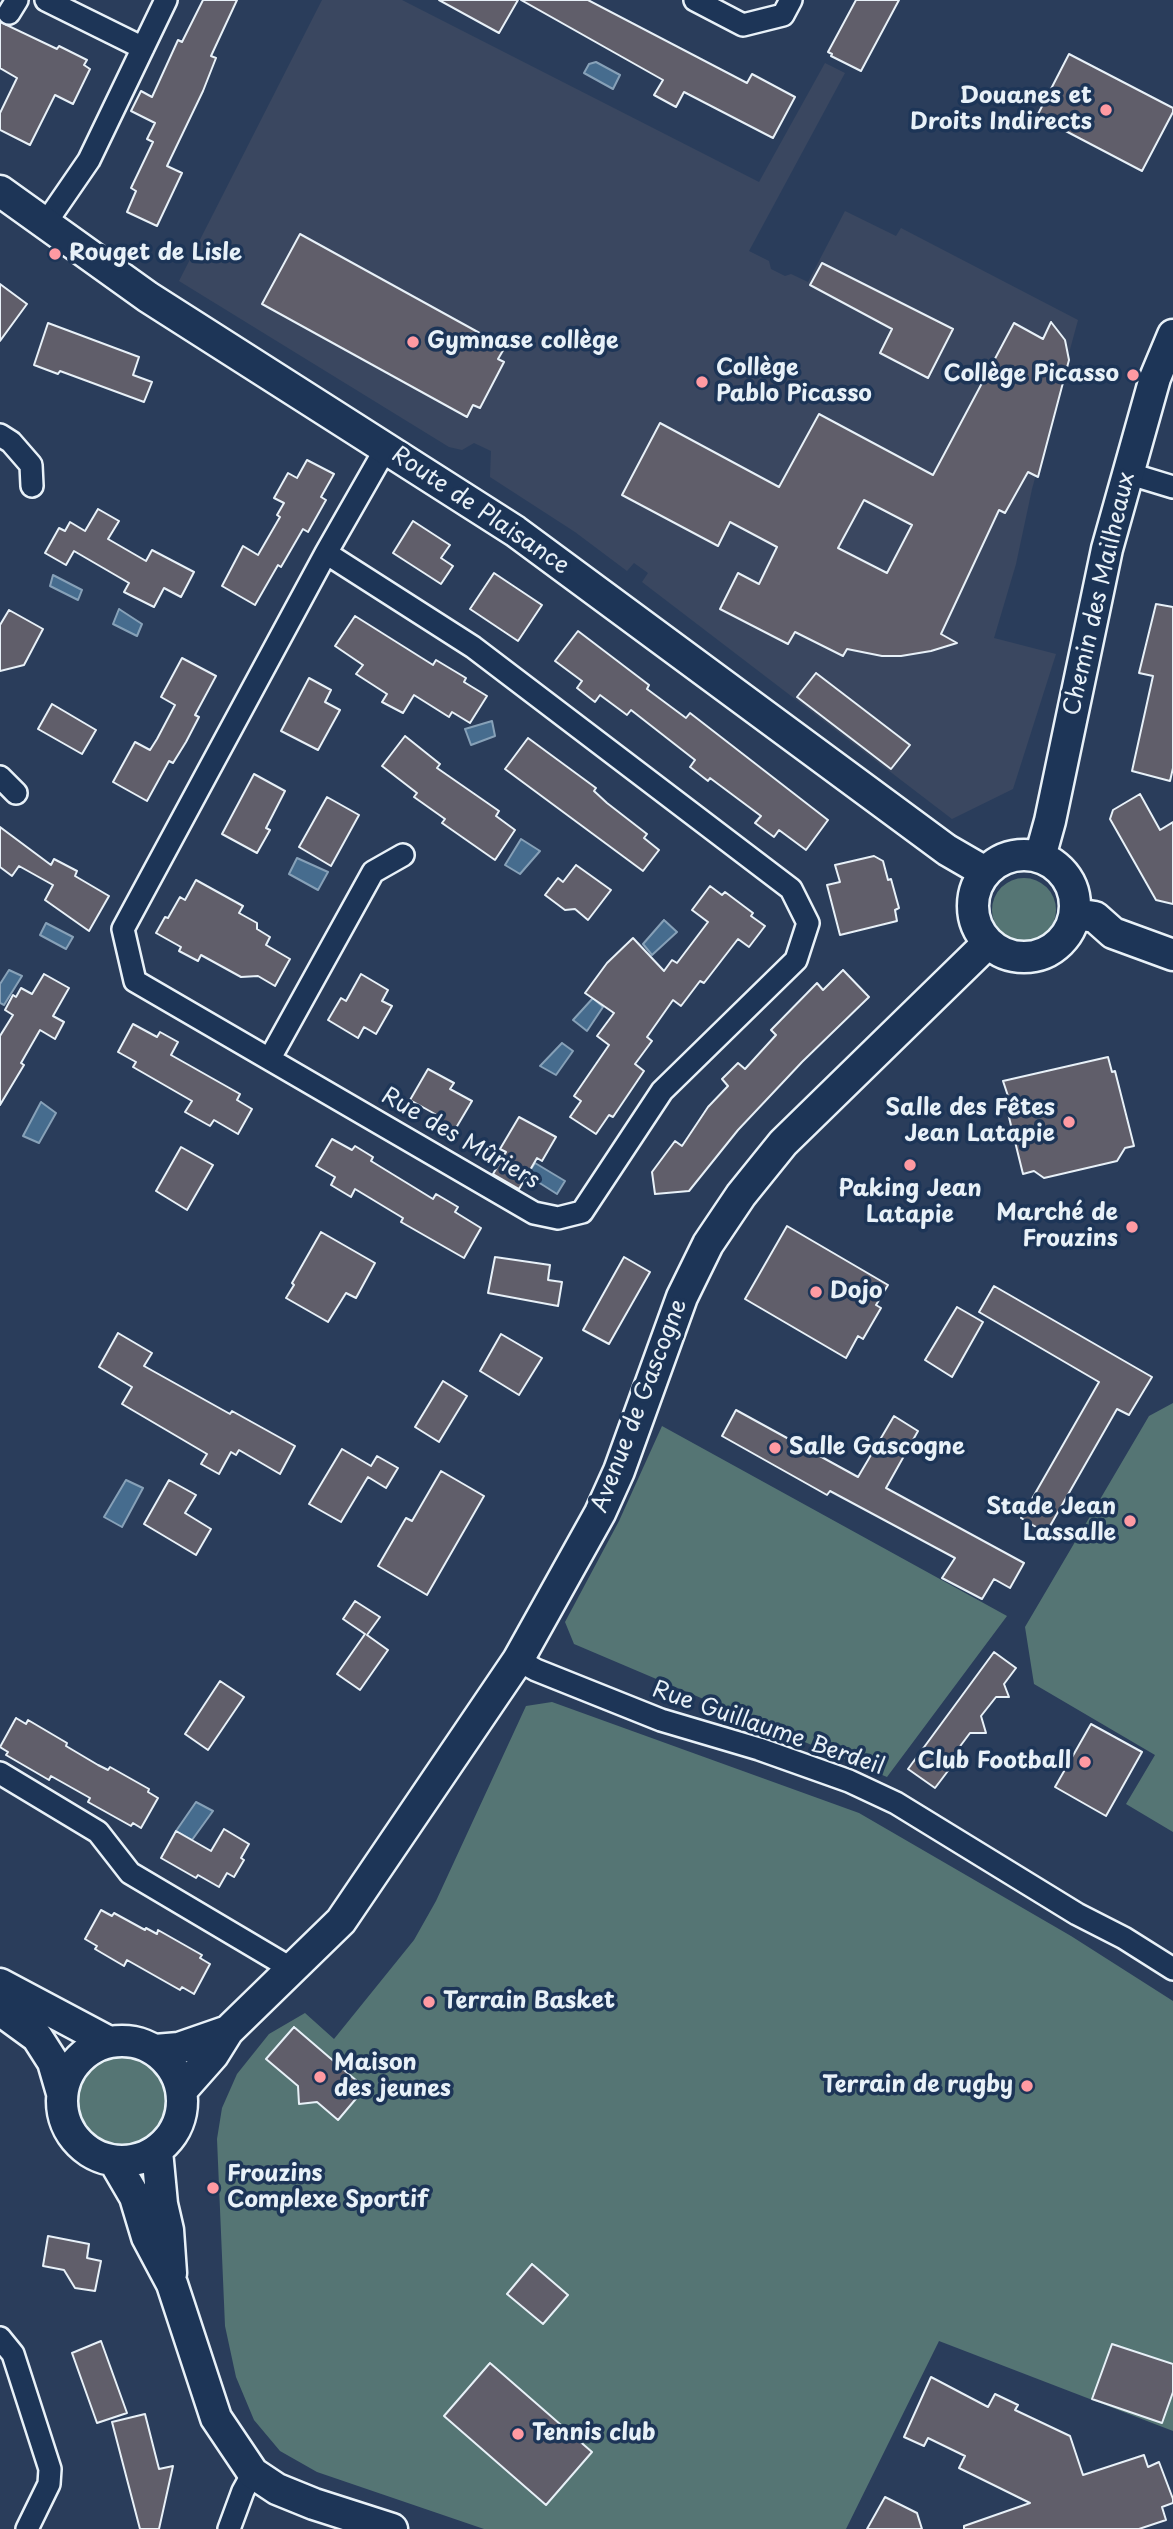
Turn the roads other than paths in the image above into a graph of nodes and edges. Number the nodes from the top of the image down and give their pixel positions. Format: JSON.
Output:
{"nodes":[{"id":1,"x":46,"y":0,"type":"edge"},
{"id":2,"x":166,"y":0,"type":"edge"},
{"id":3,"x":695,"y":0,"type":"edge"},
{"id":4,"x":791,"y":0,"type":"edge"},
{"id":5,"x":143,"y":48,"type":"junction"},
{"id":6,"x":0,"y":191,"type":"edge"},
{"id":7,"x":45,"y":224,"type":"junction"},
{"id":8,"x":1173,"y":335,"type":"edge"},
{"id":9,"x":0,"y":435,"type":"edge"},
{"id":10,"x":386,"y":448,"type":"junction"},
{"id":11,"x":1127,"y":472,"type":"junction"},
{"id":12,"x":32,"y":486,"type":"dead end"},
{"id":13,"x":1173,"y":487,"type":"edge"},
{"id":14,"x":326,"y":553,"type":"junction"},
{"id":15,"x":0,"y":777,"type":"edge"},
{"id":16,"x":16,"y":793,"type":"dead end"},
{"id":17,"x":403,"y":855,"type":"dead end"},
{"id":18,"x":1040,"y":857,"type":"junction"},
{"id":19,"x":979,"y":886,"type":"junction"},
{"id":20,"x":1070,"y":925,"type":"junction"},
{"id":21,"x":988,"y":943,"type":"junction"},
{"id":22,"x":1173,"y":955,"type":"edge"},
{"id":23,"x":270,"y":1058,"type":"junction"},
{"id":24,"x":518,"y":1660,"type":"junction"},
{"id":25,"x":0,"y":1773,"type":"edge"},
{"id":26,"x":292,"y":1969,"type":"junction"},
{"id":27,"x":1173,"y":1969,"type":"edge"},
{"id":28,"x":0,"y":1984,"type":"edge"},
{"id":29,"x":0,"y":2010,"type":"edge"},
{"id":30,"x":228,"y":2031,"type":"junction"},
{"id":31,"x":109,"y":2042,"type":"junction"},
{"id":32,"x":155,"y":2050,"type":"junction"},
{"id":33,"x":182,"y":2090,"type":"junction"},
{"id":34,"x":62,"y":2093,"type":"junction"},
{"id":35,"x":157,"y":2151,"type":"junction"},
{"id":36,"x":114,"y":2161,"type":"junction"},
{"id":37,"x":172,"y":2284,"type":"junction"},
{"id":38,"x":0,"y":2338,"type":"edge"},
{"id":39,"x":253,"y":2473,"type":"junction"},
{"id":40,"x":27,"y":2529,"type":"edge"},
{"id":41,"x":229,"y":2529,"type":"edge"},
{"id":42,"x":392,"y":2529,"type":"edge"}],
"edges":[{"from":1,"to":5,"type":"street"},
{"from":2,"to":5,"type":"street"},
{"from":3,"to":4,"type":"street"},
{"from":5,"to":7,"type":"street"},
{"from":6,"to":7,"type":"main road","name":"Route de Plaisance"},
{"from":7,"to":10,"type":"main road","name":"Route de Plaisance"},
{"from":8,"to":11,"type":"main road","name":"Chemin des Mailheaux"},
{"from":9,"to":12,"type":"street"},
{"from":10,"to":14,"type":"street","name":"Rue des Mûriers"},
{"from":10,"to":19,"type":"main road","name":"Route de Plaisance"},
{"from":11,"to":13,"type":"street"},
{"from":11,"to":18,"type":"main road","name":"Chemin des Mailheaux"},
{"from":14,"to":23,"type":"street","name":"Rue des Mûriers"},
{"from":14,"to":23,"type":"street","name":"Rue des Mûriers"},
{"from":15,"to":16,"type":"street"},
{"from":17,"to":23,"type":"street"},
{"from":18,"to":19,"type":"main road"},
{"from":18,"to":20,"type":"main road"},
{"from":19,"to":21,"type":"main road"},
{"from":20,"to":21,"type":"main road"},
{"from":20,"to":22,"type":"main road"},
{"from":21,"to":24,"type":"main road","name":"Avenue de Gascogne"},
{"from":24,"to":26,"type":"main road","name":"Avenue de Gascogne"},
{"from":24,"to":27,"type":"street","name":"Rue Guillaume Berdeil"},
{"from":25,"to":26,"type":"street"},
{"from":26,"to":30,"type":"main road","name":"Avenue de Gascogne"},
{"from":28,"to":31,"type":"main road"},
{"from":29,"to":34,"type":"main road"},
{"from":30,"to":32,"type":"main road","name":"Avenue de Gascogne"},
{"from":30,"to":33,"type":"main road","name":"Avenue de Gascogne"},
{"from":31,"to":32,"type":"main road"},
{"from":31,"to":34,"type":"main road"},
{"from":32,"to":33,"type":"main road"},
{"from":33,"to":35,"type":"main road"},
{"from":34,"to":36,"type":"main road"},
{"from":35,"to":36,"type":"main road"},
{"from":35,"to":37,"type":"main road"},
{"from":36,"to":37,"type":"main road"},
{"from":37,"to":39,"type":"main road"},
{"from":38,"to":40,"type":"street"},
{"from":39,"to":41,"type":"street"},
{"from":39,"to":42,"type":"main road"}]}
